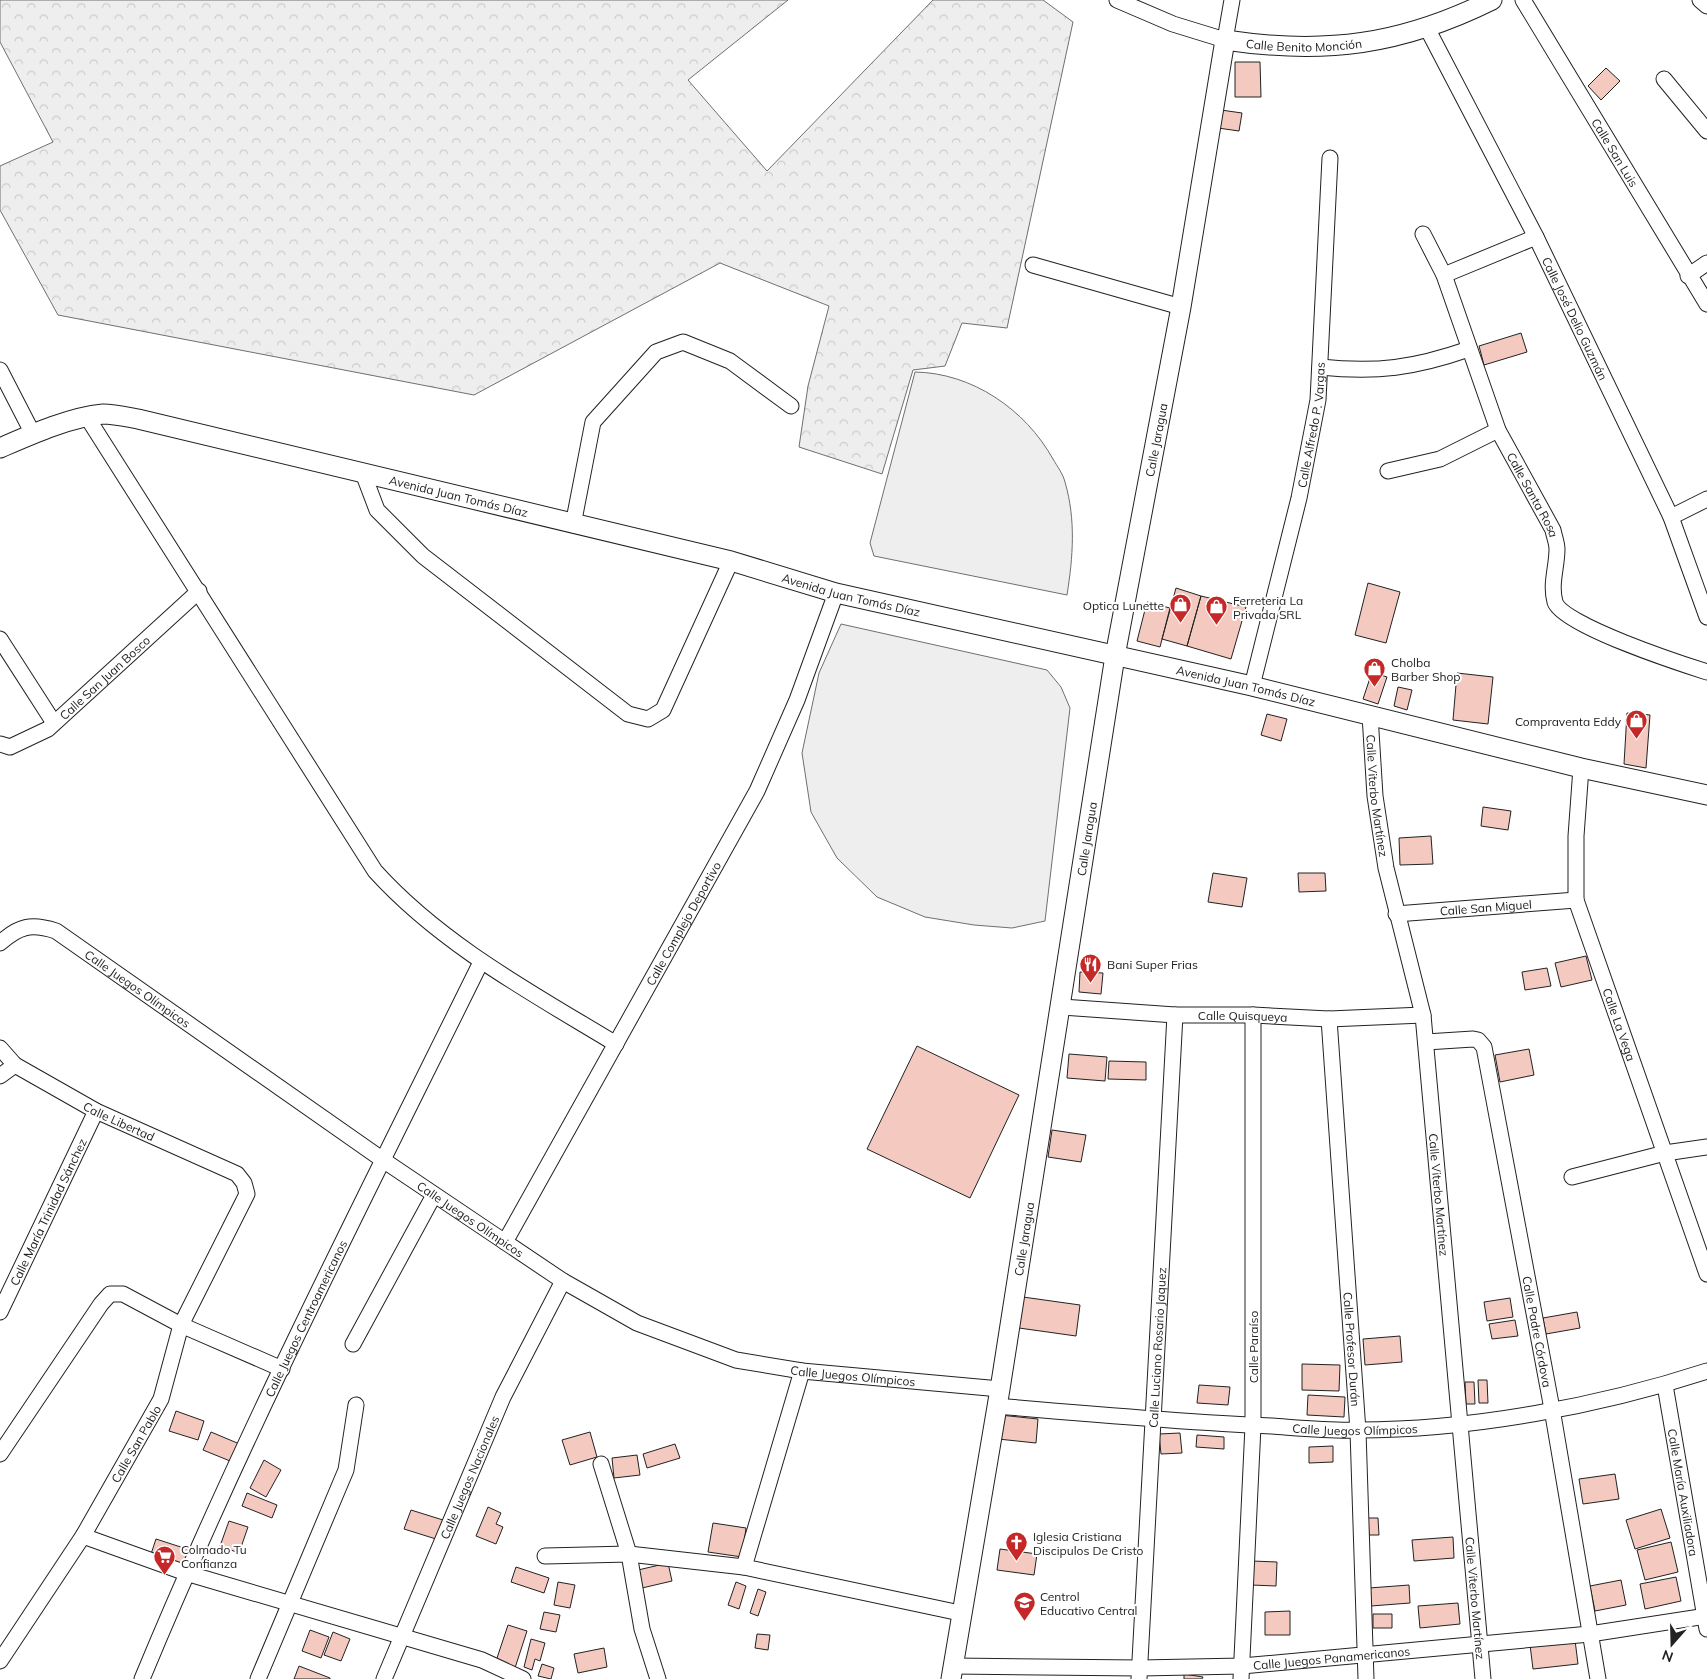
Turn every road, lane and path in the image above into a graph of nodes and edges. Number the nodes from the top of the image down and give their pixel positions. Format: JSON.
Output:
{"nodes":[{"id":1,"x":1117,"y":0,"type":"edge"},
{"id":2,"x":1232,"y":0,"type":"edge"},
{"id":3,"x":1492,"y":0,"type":"edge"},
{"id":4,"x":1523,"y":0,"type":"edge"},
{"id":5,"x":1700,"y":0,"type":"edge"},
{"id":6,"x":1707,"y":6,"type":"edge"},
{"id":7,"x":1427,"y":28,"type":"junction"},
{"id":8,"x":1225,"y":40,"type":"junction"},
{"id":9,"x":1664,"y":79,"type":"dead end"},
{"id":10,"x":1707,"y":131,"type":"edge"},
{"id":11,"x":1330,"y":158,"type":"dead end"},
{"id":12,"x":1422,"y":234,"type":"dead end"},
{"id":13,"x":1536,"y":237,"type":"junction"},
{"id":14,"x":1707,"y":263,"type":"edge"},
{"id":15,"x":1033,"y":265,"type":"dead end"},
{"id":16,"x":1444,"y":275,"type":"junction"},
{"id":17,"x":1688,"y":276,"type":"junction"},
{"id":18,"x":1707,"y":304,"type":"edge"},
{"id":19,"x":1181,"y":307,"type":"junction"},
{"id":20,"x":1469,"y":349,"type":"junction"},
{"id":21,"x":1320,"y":367,"type":"junction"},
{"id":22,"x":0,"y":370,"type":"edge"},
{"id":23,"x":791,"y":406,"type":"dead end"},
{"id":24,"x":87,"y":417,"type":"junction"},
{"id":25,"x":1498,"y":430,"type":"junction"},
{"id":26,"x":33,"y":434,"type":"junction"},
{"id":27,"x":0,"y":448,"type":"edge"},
{"id":28,"x":1388,"y":471,"type":"dead end"},
{"id":29,"x":363,"y":473,"type":"junction"},
{"id":30,"x":1707,"y":499,"type":"edge"},
{"id":31,"x":1671,"y":517,"type":"junction"},
{"id":32,"x":573,"y":525,"type":"junction"},
{"id":33,"x":731,"y":561,"type":"junction"},
{"id":34,"x":199,"y":591,"type":"junction"},
{"id":35,"x":836,"y":593,"type":"junction"},
{"id":36,"x":1707,"y":617,"type":"edge"},
{"id":37,"x":0,"y":639,"type":"edge"},
{"id":38,"x":1115,"y":656,"type":"junction"},
{"id":39,"x":1707,"y":672,"type":"edge"},
{"id":40,"x":1252,"y":686,"type":"junction"},
{"id":41,"x":1370,"y":715,"type":"junction"},
{"id":42,"x":54,"y":723,"type":"junction"},
{"id":43,"x":0,"y":744,"type":"edge"},
{"id":44,"x":1581,"y":768,"type":"junction"},
{"id":45,"x":1707,"y":795,"type":"edge"},
{"id":46,"x":1576,"y":900,"type":"junction"},
{"id":47,"x":1396,"y":914,"type":"junction"},
{"id":48,"x":0,"y":943,"type":"edge"},
{"id":49,"x":480,"y":962,"type":"junction"},
{"id":50,"x":1062,"y":1007,"type":"junction"},
{"id":51,"x":1175,"y":1015,"type":"junction"},
{"id":52,"x":1254,"y":1015,"type":"junction"},
{"id":53,"x":1423,"y":1015,"type":"junction"},
{"id":54,"x":1329,"y":1019,"type":"junction"},
{"id":55,"x":1426,"y":1042,"type":"junction"},
{"id":56,"x":616,"y":1044,"type":"junction"},
{"id":57,"x":0,"y":1048,"type":"edge"},
{"id":58,"x":15,"y":1065,"type":"junction"},
{"id":59,"x":0,"y":1076,"type":"edge"},
{"id":60,"x":96,"y":1111,"type":"junction"},
{"id":61,"x":1707,"y":1148,"type":"edge"},
{"id":62,"x":1665,"y":1153,"type":"junction"},
{"id":63,"x":383,"y":1160,"type":"junction"},
{"id":64,"x":1572,"y":1178,"type":"dead end"},
{"id":65,"x":244,"y":1183,"type":"joint"},
{"id":66,"x":434,"y":1195,"type":"junction"},
{"id":67,"x":505,"y":1242,"type":"junction"},
{"id":68,"x":1707,"y":1274,"type":"edge"},
{"id":69,"x":563,"y":1281,"type":"junction"},
{"id":70,"x":0,"y":1312,"type":"edge"},
{"id":71,"x":180,"y":1325,"type":"junction"},
{"id":72,"x":353,"y":1344,"type":"dead end"},
{"id":73,"x":282,"y":1370,"type":"junction"},
{"id":74,"x":802,"y":1372,"type":"junction"},
{"id":75,"x":1707,"y":1372,"type":"edge"},
{"id":76,"x":1665,"y":1385,"type":"junction"},
{"id":77,"x":999,"y":1398,"type":"junction"},
{"id":78,"x":356,"y":1404,"type":"dead end"},
{"id":79,"x":1552,"y":1409,"type":"junction"},
{"id":80,"x":1152,"y":1420,"type":"junction"},
{"id":81,"x":1461,"y":1424,"type":"junction"},
{"id":82,"x":1252,"y":1426,"type":"junction"},
{"id":83,"x":1358,"y":1430,"type":"junction"},
{"id":84,"x":0,"y":1454,"type":"edge"},
{"id":85,"x":601,"y":1464,"type":"dead end"},
{"id":86,"x":83,"y":1536,"type":"junction"},
{"id":87,"x":629,"y":1554,"type":"junction"},
{"id":88,"x":545,"y":1556,"type":"dead end"},
{"id":89,"x":744,"y":1567,"type":"junction"},
{"id":90,"x":186,"y":1572,"type":"junction"},
{"id":91,"x":290,"y":1604,"type":"junction"},
{"id":92,"x":960,"y":1613,"type":"junction"},
{"id":93,"x":1706,"y":1620,"type":"edge"},
{"id":94,"x":1590,"y":1634,"type":"junction"},
{"id":95,"x":401,"y":1638,"type":"junction"},
{"id":96,"x":1481,"y":1643,"type":"junction"},
{"id":97,"x":1364,"y":1654,"type":"junction"},
{"id":98,"x":0,"y":1661,"type":"edge"},
{"id":99,"x":952,"y":1672,"type":"edge"},
{"id":100,"x":1242,"y":1672,"type":"edge"},
{"id":101,"x":1140,"y":1673,"type":"edge"},
{"id":102,"x":142,"y":1679,"type":"edge"},
{"id":103,"x":258,"y":1679,"type":"edge"},
{"id":104,"x":384,"y":1679,"type":"edge"},
{"id":105,"x":523,"y":1679,"type":"edge"},
{"id":106,"x":658,"y":1679,"type":"edge"},
{"id":107,"x":1366,"y":1679,"type":"edge"},
{"id":108,"x":1483,"y":1679,"type":"edge"},
{"id":109,"x":1598,"y":1679,"type":"edge"}],
"edges":[{"from":1,"to":8,"type":"street","name":"Calle Benito Monción"},
{"from":2,"to":8,"type":"street","name":"Calle Jaragua"},
{"from":3,"to":7,"type":"street","name":"Calle Benito Monción"},
{"from":4,"to":17,"type":"street","name":"Calle San Luis"},
{"from":5,"to":6,"type":"street"},
{"from":7,"to":8,"type":"street","name":"Calle Benito Monción"},
{"from":7,"to":13,"type":"street","name":"Calle José Delio Guzmán"},
{"from":8,"to":19,"type":"street","name":"Calle Jaragua"},
{"from":9,"to":10,"type":"street"},
{"from":11,"to":21,"type":"street","name":"Calle Alfredo P. Vargas"},
{"from":12,"to":16,"type":"street","name":"Calle Santa Rosa"},
{"from":13,"to":16,"type":"street"},
{"from":13,"to":31,"type":"street","name":"Calle José Delio Guzmán"},
{"from":14,"to":17,"type":"street"},
{"from":15,"to":19,"type":"street"},
{"from":16,"to":20,"type":"street","name":"Calle Santa Rosa"},
{"from":17,"to":18,"type":"street","name":"Calle San Luis"},
{"from":19,"to":38,"type":"street","name":"Calle Jaragua"},
{"from":20,"to":21,"type":"street"},
{"from":20,"to":25,"type":"street","name":"Calle Santa Rosa"},
{"from":21,"to":40,"type":"street","name":"Calle Alfredo P. Vargas"},
{"from":22,"to":26,"type":"street"},
{"from":23,"to":32,"type":"street"},
{"from":24,"to":26,"type":"street","name":"Avenida Juan Tomás Díaz"},
{"from":24,"to":29,"type":"street","name":"Avenida Juan Tomás Díaz"},
{"from":24,"to":34,"type":"street"},
{"from":25,"to":28,"type":"street"},
{"from":25,"to":39,"type":"street","name":"Calle Santa Rosa"},
{"from":26,"to":27,"type":"street","name":"Avenida Juan Tomás Díaz"},
{"from":29,"to":32,"type":"street","name":"Avenida Juan Tomás Díaz"},
{"from":29,"to":33,"type":"street"},
{"from":30,"to":31,"type":"street"},
{"from":31,"to":36,"type":"street","name":"Calle José Delio Guzmán"},
{"from":32,"to":33,"type":"street","name":"Avenida Juan Tomás Díaz"},
{"from":33,"to":35,"type":"street","name":"Avenida Juan Tomás Díaz"},
{"from":34,"to":42,"type":"street","name":"Calle San Juan Bosco"},
{"from":34,"to":49,"type":"street"},
{"from":35,"to":38,"type":"street","name":"Avenida Juan Tomás Díaz"},
{"from":35,"to":56,"type":"street","name":"Calle Complejo Deportivo"},
{"from":37,"to":42,"type":"street"},
{"from":38,"to":40,"type":"street","name":"Avenida Juan Tomás Díaz"},
{"from":38,"to":50,"type":"street","name":"Calle Jaragua"},
{"from":40,"to":41,"type":"street","name":"Avenida Juan Tomás Díaz"},
{"from":41,"to":44,"type":"street","name":"Avenida Juan Tomás Díaz"},
{"from":41,"to":47,"type":"street","name":"Calle Viterbo Martínez"},
{"from":42,"to":43,"type":"street","name":"Calle San Juan Bosco"},
{"from":44,"to":45,"type":"street","name":"Avenida Juan Tomás Díaz"},
{"from":44,"to":46,"type":"street","name":"Calle La Vega"},
{"from":46,"to":47,"type":"street","name":"Calle San Miguel"},
{"from":46,"to":62,"type":"street","name":"Calle La Vega"},
{"from":47,"to":53,"type":"street","name":"Calle Viterbo Martínez"},
{"from":48,"to":63,"type":"street","name":"Calle Juegos Olímpicos"},
{"from":49,"to":56,"type":"street"},
{"from":49,"to":63,"type":"street","name":"Calle Juegos Centroamericanos"},
{"from":50,"to":51,"type":"street","name":"Calle Quisqueya"},
{"from":50,"to":77,"type":"street","name":"Calle Jaragua"},
{"from":51,"to":52,"type":"street","name":"Calle Quisqueya"},
{"from":51,"to":80,"type":"street","name":"Calle Luciano Rosario Jaquez"},
{"from":52,"to":54,"type":"street","name":"Calle Quisqueya"},
{"from":52,"to":82,"type":"street","name":"Calle Paraíso"},
{"from":53,"to":54,"type":"street","name":"Calle Quisqueya"},
{"from":53,"to":55,"type":"street","name":"Calle Viterbo Martínez"},
{"from":54,"to":83,"type":"street","name":"Calle Profesor Durán"},
{"from":55,"to":79,"type":"street","name":"Calle Padre Córdova"},
{"from":55,"to":81,"type":"street","name":"Calle Viterbo Martínez"},
{"from":56,"to":67,"type":"street","name":"Calle Complejo Deportivo"},
{"from":57,"to":58,"type":"street","name":"Calle Libertad"},
{"from":58,"to":59,"type":"street"},
{"from":58,"to":60,"type":"street","name":"Calle Libertad"},
{"from":60,"to":65,"type":"street","name":"Calle Libertad"},
{"from":60,"to":70,"type":"street","name":"Calle María Trinidad Sánchez"},
{"from":61,"to":62,"type":"street"},
{"from":62,"to":64,"type":"street"},
{"from":62,"to":68,"type":"street","name":"Calle La Vega"},
{"from":63,"to":66,"type":"street","name":"Calle Juegos Olímpicos"},
{"from":63,"to":73,"type":"street","name":"Calle Juegos Centroamericanos"},
{"from":65,"to":71,"type":"street","name":"Calle San Pablo"},
{"from":66,"to":67,"type":"street","name":"Calle Juegos Olímpicos"},
{"from":66,"to":72,"type":"street"},
{"from":67,"to":69,"type":"street","name":"Calle Juegos Olímpicos"},
{"from":69,"to":74,"type":"street","name":"Calle Juegos Olímpicos"},
{"from":69,"to":95,"type":"street","name":"Calle Juegos Nacionales"},
{"from":71,"to":73,"type":"street"},
{"from":71,"to":84,"type":"street"},
{"from":71,"to":86,"type":"street","name":"Calle San Pablo"},
{"from":73,"to":90,"type":"street","name":"Calle Juegos Centroamericanos"},
{"from":74,"to":77,"type":"street","name":"Calle Juegos Olímpicos"},
{"from":74,"to":89,"type":"street"},
{"from":75,"to":76,"type":"street","name":"Calle Juegos Olímpicos"},
{"from":76,"to":79,"type":"street","name":"Calle Juegos Olímpicos"},
{"from":76,"to":93,"type":"street","name":"Calle María Auxiliadora"},
{"from":77,"to":80,"type":"street","name":"Calle Juegos Olímpicos"},
{"from":77,"to":92,"type":"street","name":"Calle Jaragua"},
{"from":78,"to":91,"type":"street"},
{"from":79,"to":81,"type":"street","name":"Calle Juegos Olímpicos"},
{"from":79,"to":94,"type":"street","name":"Calle Padre Córdova"},
{"from":80,"to":82,"type":"street","name":"Calle Juegos Olímpicos"},
{"from":80,"to":101,"type":"street","name":"Calle Luciano Rosario Jaquez"},
{"from":81,"to":83,"type":"street","name":"Calle Juegos Olímpicos"},
{"from":81,"to":96,"type":"street","name":"Calle Viterbo Martínez"},
{"from":82,"to":83,"type":"street","name":"Calle Juegos Olímpicos"},
{"from":82,"to":100,"type":"street","name":"Calle Paraíso"},
{"from":83,"to":97,"type":"street","name":"Calle Profesor Durán"},
{"from":85,"to":87,"type":"street"},
{"from":86,"to":90,"type":"street"},
{"from":86,"to":98,"type":"street","name":"Calle San Pablo"},
{"from":87,"to":88,"type":"street"},
{"from":87,"to":89,"type":"street"},
{"from":87,"to":106,"type":"street"},
{"from":89,"to":92,"type":"street"},
{"from":90,"to":91,"type":"street"},
{"from":90,"to":102,"type":"street","name":"Calle Juegos Centroamericanos"},
{"from":91,"to":95,"type":"street"},
{"from":91,"to":103,"type":"street"},
{"from":92,"to":99,"type":"street","name":"Calle Jaragua"},
{"from":93,"to":94,"type":"street","name":"Calle Juegos Panamericanos"},
{"from":94,"to":96,"type":"street","name":"Calle Juegos Panamericanos"},
{"from":94,"to":109,"type":"street","name":"Calle Padre Córdova"},
{"from":95,"to":104,"type":"street","name":"Calle Juegos Nacionales"},
{"from":95,"to":105,"type":"street"},
{"from":96,"to":97,"type":"street","name":"Calle Juegos Panamericanos"},
{"from":96,"to":108,"type":"street","name":"Calle Viterbo Martínez"},
{"from":97,"to":100,"type":"street","name":"Calle Juegos Panamericanos"},
{"from":97,"to":107,"type":"street","name":"Calle Profesor Durán"},
{"from":99,"to":101,"type":"street","name":"Calle Juegos Panamericanos"},
{"from":100,"to":101,"type":"street","name":"Calle Juegos Panamericanos"}]}
